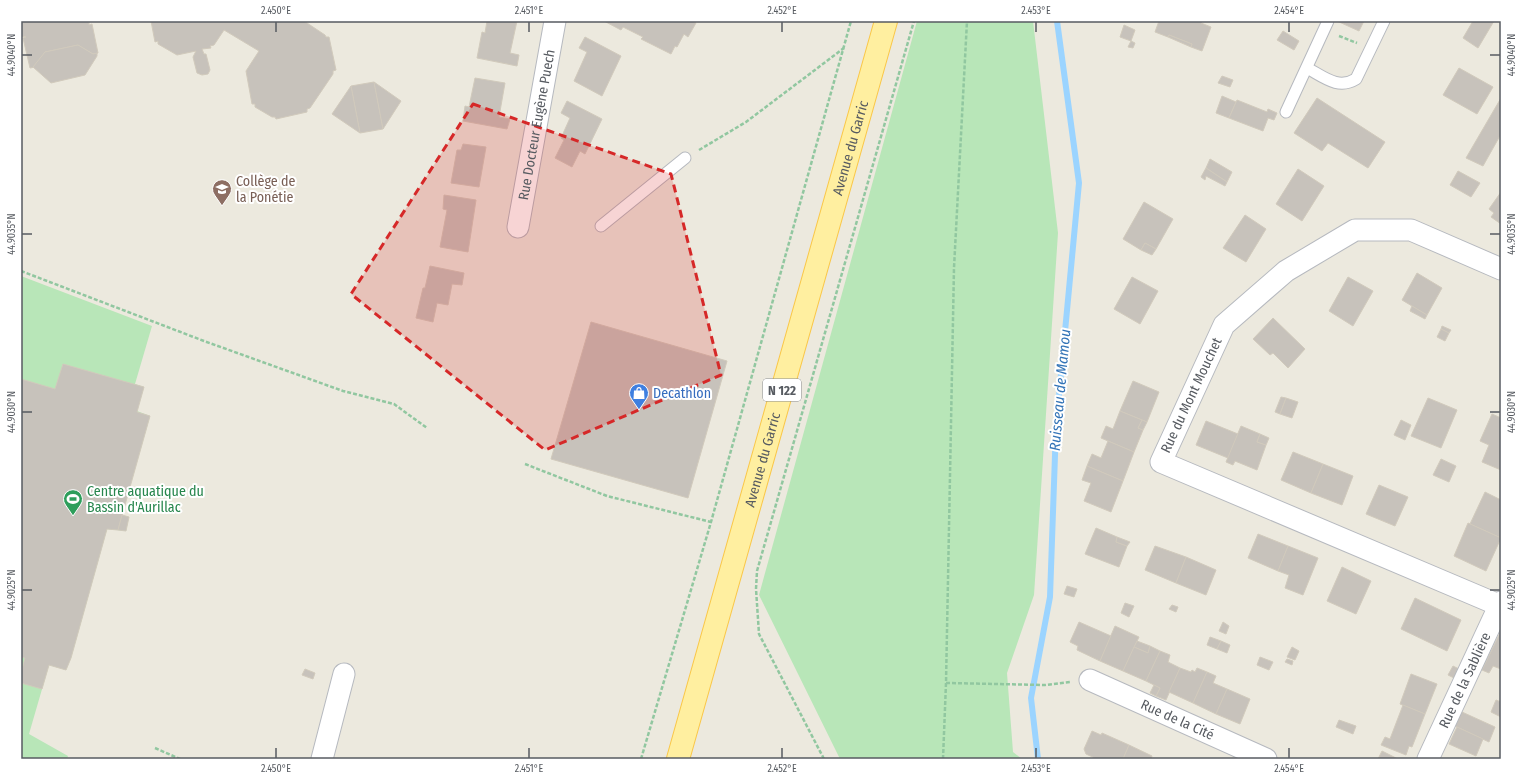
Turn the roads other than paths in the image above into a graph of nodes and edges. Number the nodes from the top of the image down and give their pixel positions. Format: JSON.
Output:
{"nodes":[{"id":1,"x":555,"y":21,"type":"edge"},
{"id":2,"x":886,"y":21,"type":"edge"},
{"id":3,"x":1384,"y":21,"type":"edge"},
{"id":4,"x":1327,"y":24,"type":"edge"},
{"id":5,"x":1307,"y":68,"type":"junction"},
{"id":6,"x":1286,"y":112,"type":"dead end"},
{"id":7,"x":685,"y":158,"type":"road end"},
{"id":8,"x":601,"y":226,"type":"dead end"},
{"id":9,"x":518,"y":228,"type":"dead end"},
{"id":10,"x":1501,"y":269,"type":"edge"},
{"id":11,"x":1500,"y":604,"type":"edge"},
{"id":12,"x":344,"y":674,"type":"dead end"},
{"id":13,"x":1090,"y":680,"type":"dead end"},
{"id":14,"x":322,"y":759,"type":"edge"},
{"id":15,"x":678,"y":759,"type":"edge"},
{"id":16,"x":1266,"y":759,"type":"edge"},
{"id":17,"x":1428,"y":759,"type":"edge"}],
"edges":[{"from":1,"to":9,"type":"street","name":"Rue Docteur Eugène Puech"},
{"from":2,"to":15,"type":"main road","name":"Avenue du Garric","number":"N 122"},
{"from":3,"to":5,"type":"lane"},
{"from":4,"to":5,"type":"lane"},
{"from":5,"to":6,"type":"lane"},
{"from":7,"to":8,"type":"lane"},
{"from":10,"to":11,"type":"street","name":"Rue du Mont Mouchet"},
{"from":11,"to":17,"type":"street","name":"Rue de la Sablière"},
{"from":12,"to":14,"type":"street"},
{"from":13,"to":16,"type":"street","name":"Rue de la Cité"}]}
